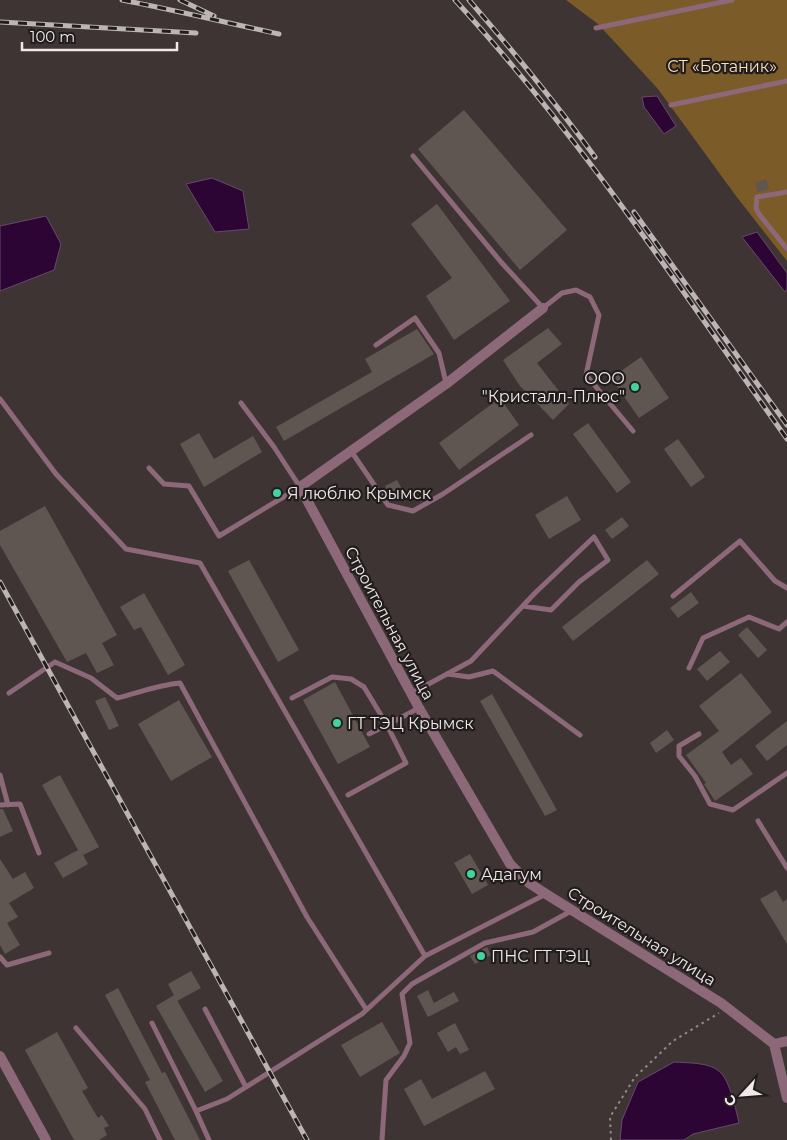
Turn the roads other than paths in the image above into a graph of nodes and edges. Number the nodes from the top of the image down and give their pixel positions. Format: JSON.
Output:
{"nodes":[{"id":1,"x":732,"y":0,"type":"edge"},
{"id":2,"x":596,"y":28,"type":"dead end"},
{"id":3,"x":787,"y":81,"type":"edge"},
{"id":4,"x":671,"y":106,"type":"dead end"},
{"id":5,"x":413,"y":156,"type":"dead end"},
{"id":6,"x":787,"y":192,"type":"edge"},
{"id":7,"x":787,"y":249,"type":"edge"},
{"id":8,"x":543,"y":308,"type":"junction"},
{"id":9,"x":376,"y":345,"type":"dead end"},
{"id":10,"x":446,"y":384,"type":"junction"},
{"id":11,"x":0,"y":399,"type":"edge"},
{"id":12,"x":242,"y":403,"type":"dead end"},
{"id":13,"x":633,"y":431,"type":"dead end"},
{"id":14,"x":530,"y":435,"type":"dead end"},
{"id":15,"x":351,"y":451,"type":"junction"},
{"id":16,"x":149,"y":468,"type":"dead end"},
{"id":17,"x":300,"y":487,"type":"junction"},
{"id":18,"x":787,"y":588,"type":"edge"},
{"id":19,"x":673,"y":596,"type":"dead end"},
{"id":20,"x":523,"y":606,"type":"junction"},
{"id":21,"x":787,"y":622,"type":"edge"},
{"id":22,"x":689,"y":668,"type":"dead end"},
{"id":23,"x":448,"y":674,"type":"junction"},
{"id":24,"x":9,"y":693,"type":"dead end"},
{"id":25,"x":412,"y":693,"type":"junction"},
{"id":26,"x":292,"y":698,"type":"dead end"},
{"id":27,"x":419,"y":708,"type":"junction"},
{"id":28,"x":387,"y":725,"type":"junction"},
{"id":29,"x":369,"y":734,"type":"dead end"},
{"id":30,"x":699,"y":734,"type":"dead end"},
{"id":31,"x":580,"y":735,"type":"dead end"},
{"id":32,"x":787,"y":773,"type":"edge"},
{"id":33,"x":0,"y":775,"type":"edge"},
{"id":34,"x":348,"y":795,"type":"dead end"},
{"id":35,"x":8,"y":805,"type":"junction"},
{"id":36,"x":0,"y":806,"type":"edge"},
{"id":37,"x":758,"y":820,"type":"dead end"},
{"id":38,"x":38,"y":854,"type":"dead end"},
{"id":39,"x":787,"y":868,"type":"edge"},
{"id":40,"x":546,"y":894,"type":"junction"},
{"id":41,"x":573,"y":910,"type":"junction"},
{"id":42,"x":49,"y":953,"type":"dead end"},
{"id":43,"x":425,"y":956,"type":"junction"},
{"id":44,"x":0,"y":957,"type":"edge"},
{"id":45,"x":205,"y":1009,"type":"dead end"},
{"id":46,"x":366,"y":1009,"type":"junction"},
{"id":47,"x":152,"y":1022,"type":"dead end"},
{"id":48,"x":76,"y":1028,"type":"dead end"},
{"id":49,"x":787,"y":1041,"type":"edge"},
{"id":50,"x":774,"y":1044,"type":"junction"},
{"id":51,"x":0,"y":1056,"type":"edge"},
{"id":52,"x":246,"y":1087,"type":"junction"},
{"id":53,"x":787,"y":1098,"type":"edge"},
{"id":54,"x":196,"y":1112,"type":"junction"},
{"id":55,"x":46,"y":1140,"type":"edge"},
{"id":56,"x":160,"y":1140,"type":"edge"},
{"id":57,"x":209,"y":1140,"type":"edge"},
{"id":58,"x":382,"y":1140,"type":"edge"}],
"edges":[{"from":1,"to":2,"type":"lane"},
{"from":3,"to":4,"type":"lane"},
{"from":5,"to":8,"type":"lane"},
{"from":6,"to":7,"type":"lane"},
{"from":8,"to":10,"type":"street"},
{"from":8,"to":13,"type":"lane"},
{"from":9,"to":10,"type":"lane"},
{"from":10,"to":15,"type":"street"},
{"from":11,"to":43,"type":"lane"},
{"from":12,"to":17,"type":"lane"},
{"from":14,"to":15,"type":"lane"},
{"from":15,"to":17,"type":"street"},
{"from":16,"to":17,"type":"lane"},
{"from":17,"to":25,"type":"street","name":"Строительная улица"},
{"from":18,"to":19,"type":"lane"},
{"from":20,"to":20,"type":"lane"},
{"from":20,"to":23,"type":"lane"},
{"from":21,"to":22,"type":"lane"},
{"from":23,"to":25,"type":"lane"},
{"from":23,"to":31,"type":"lane"},
{"from":24,"to":46,"type":"lane"},
{"from":25,"to":27,"type":"street","name":"Строительная улица"},
{"from":26,"to":28,"type":"lane"},
{"from":27,"to":28,"type":"lane"},
{"from":27,"to":40,"type":"street","name":"Строительная улица"},
{"from":28,"to":29,"type":"lane"},
{"from":28,"to":34,"type":"lane"},
{"from":30,"to":32,"type":"lane"},
{"from":33,"to":35,"type":"lane"},
{"from":35,"to":36,"type":"lane"},
{"from":35,"to":38,"type":"lane"},
{"from":37,"to":39,"type":"lane"},
{"from":40,"to":41,"type":"street","name":"Строительная улица"},
{"from":40,"to":43,"type":"lane"},
{"from":41,"to":50,"type":"street","name":"Строительная улица"},
{"from":41,"to":58,"type":"lane"},
{"from":42,"to":44,"type":"lane"},
{"from":43,"to":46,"type":"lane"},
{"from":45,"to":52,"type":"lane"},
{"from":46,"to":52,"type":"lane"},
{"from":47,"to":54,"type":"lane"},
{"from":48,"to":56,"type":"lane"},
{"from":49,"to":50,"type":"street"},
{"from":50,"to":53,"type":"street"},
{"from":51,"to":55,"type":"street"},
{"from":52,"to":54,"type":"lane"},
{"from":54,"to":57,"type":"lane"}]}
